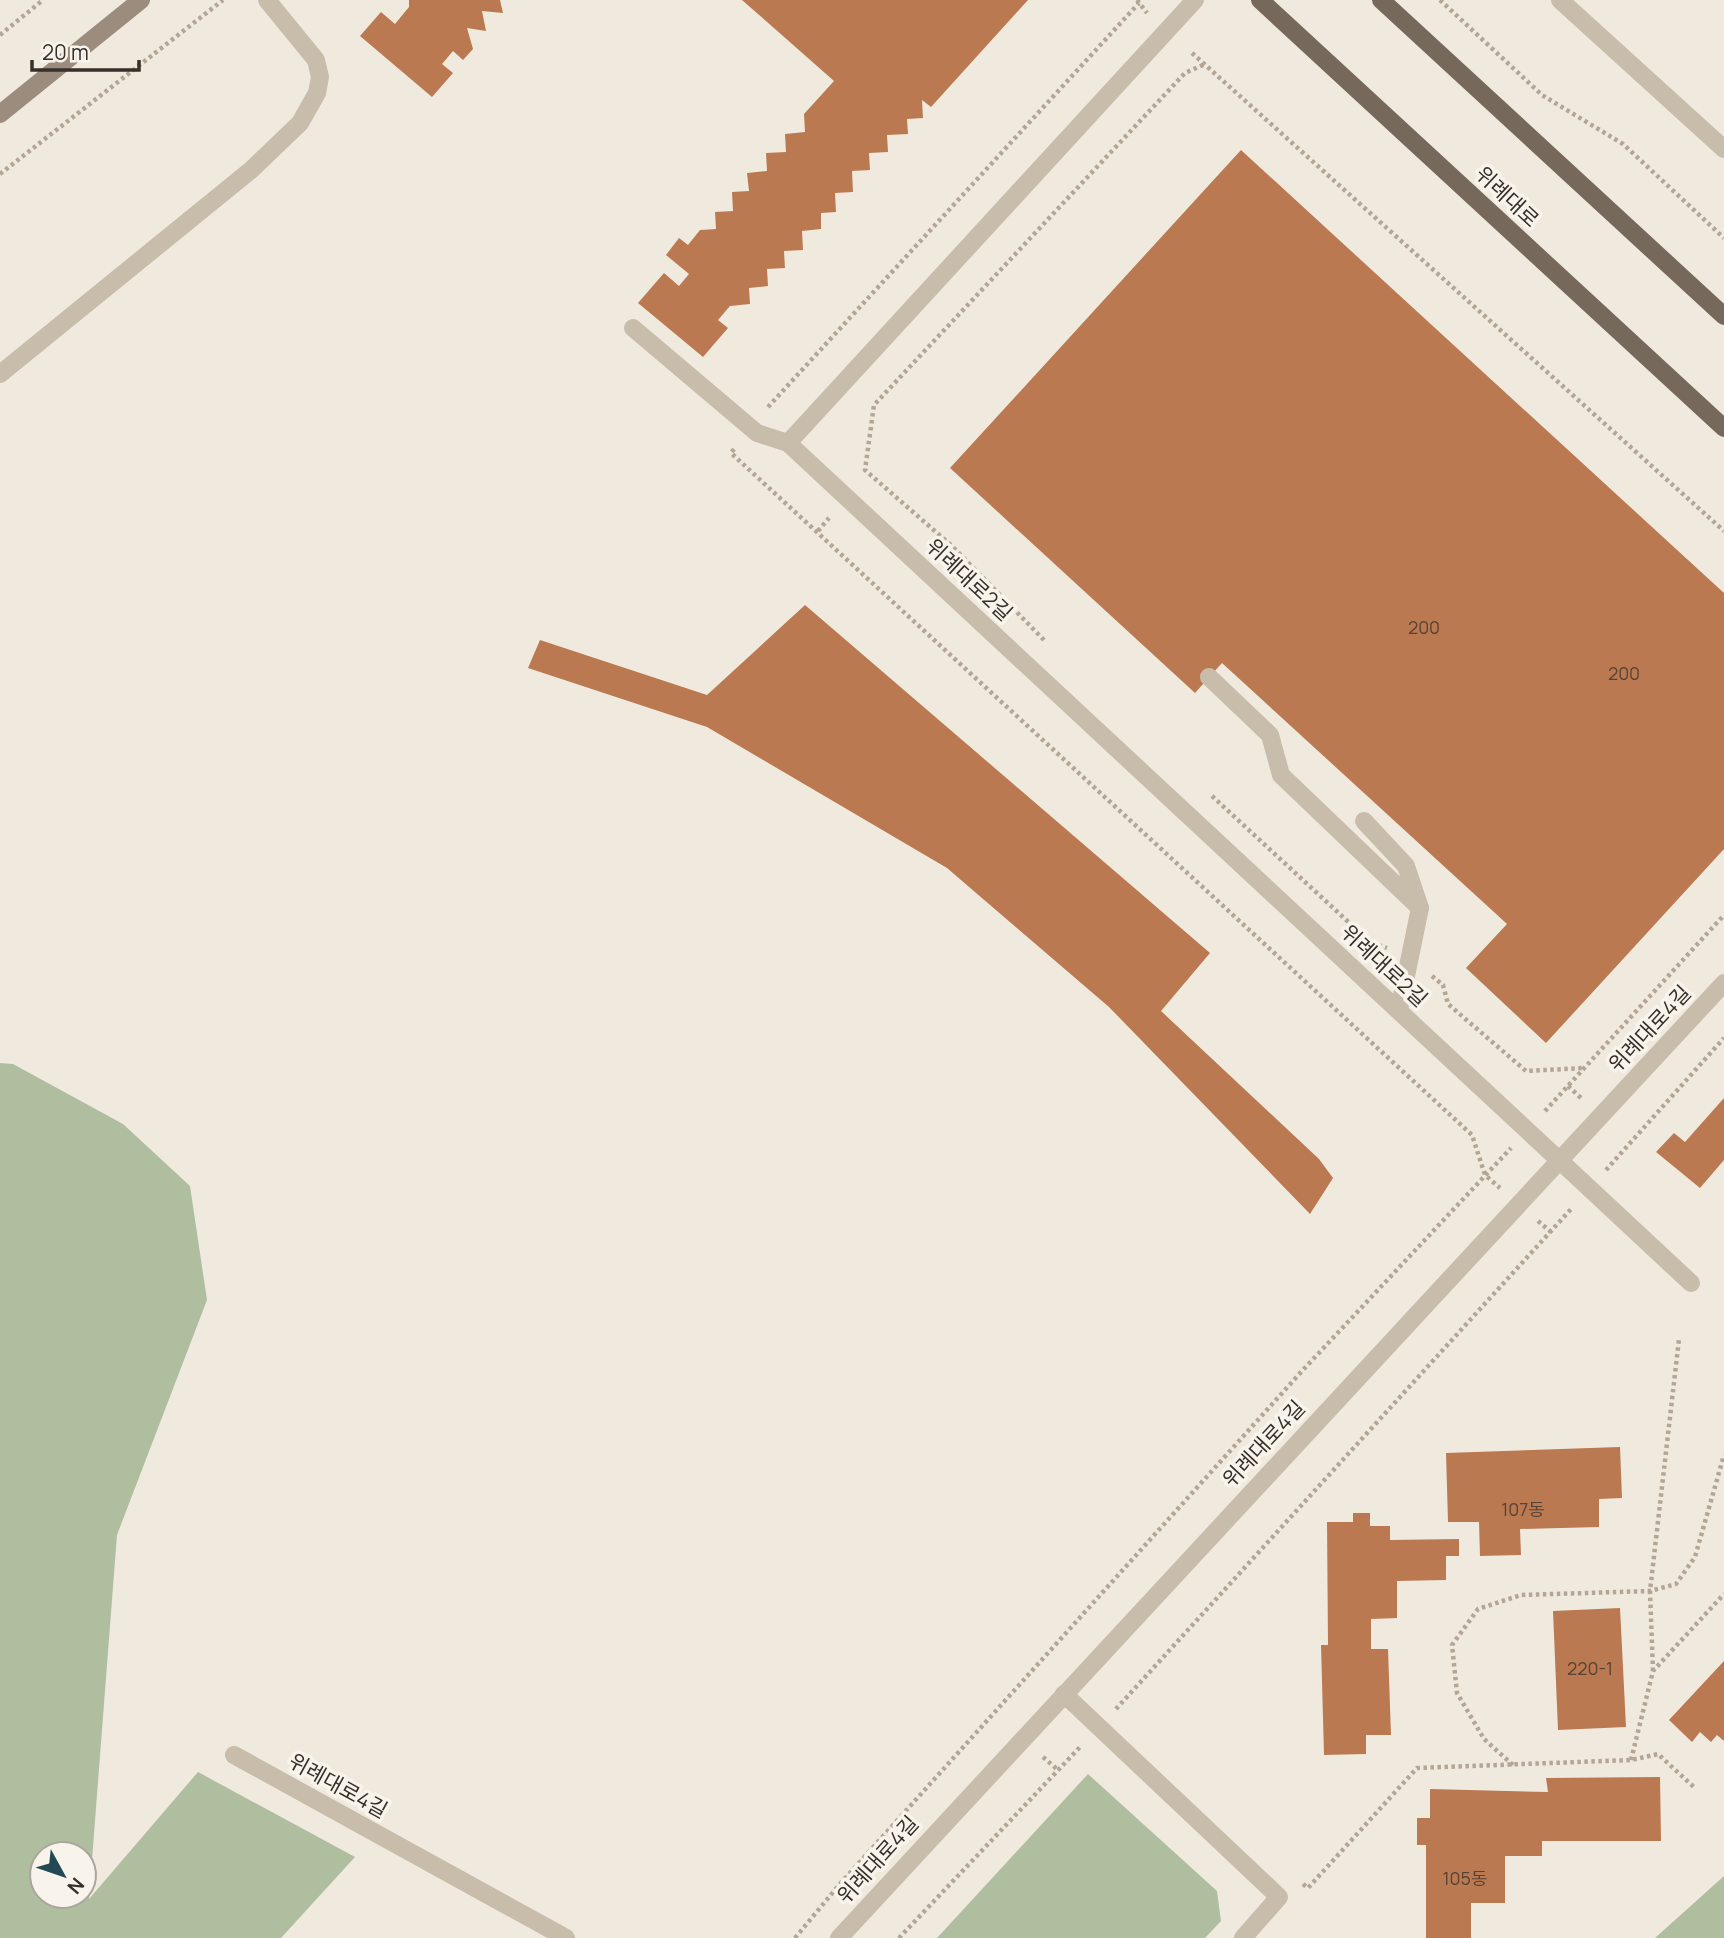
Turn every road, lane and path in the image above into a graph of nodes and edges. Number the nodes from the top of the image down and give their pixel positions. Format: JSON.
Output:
{"nodes":[{"id":1,"x":43,"y":0,"type":"edge"},
{"id":2,"x":141,"y":0,"type":"edge"},
{"id":3,"x":223,"y":0,"type":"edge"},
{"id":4,"x":267,"y":0,"type":"edge"},
{"id":5,"x":1195,"y":0,"type":"edge"},
{"id":6,"x":1260,"y":0,"type":"edge"},
{"id":7,"x":1381,"y":0,"type":"edge"},
{"id":8,"x":1440,"y":0,"type":"edge"},
{"id":9,"x":1560,"y":0,"type":"edge"},
{"id":10,"x":1138,"y":1,"type":"edge"},
{"id":11,"x":1147,"y":13,"type":"dead end"},
{"id":12,"x":0,"y":35,"type":"edge"},
{"id":13,"x":1192,"y":52,"type":"dead end"},
{"id":14,"x":1205,"y":64,"type":"junction"},
{"id":15,"x":0,"y":114,"type":"edge"},
{"id":16,"x":1724,"y":149,"type":"edge"},
{"id":17,"x":0,"y":174,"type":"edge"},
{"id":18,"x":1724,"y":238,"type":"edge"},
{"id":19,"x":1724,"y":316,"type":"edge"},
{"id":20,"x":633,"y":328,"type":"dead end"},
{"id":21,"x":0,"y":374,"type":"edge"},
{"id":22,"x":750,"y":427,"type":"junction"},
{"id":23,"x":1724,"y":428,"type":"edge"},
{"id":24,"x":788,"y":443,"type":"junction"},
{"id":25,"x":1724,"y":531,"type":"edge"},
{"id":26,"x":1049,"y":646,"type":"dead end"},
{"id":27,"x":1209,"y":677,"type":"dead end"},
{"id":28,"x":1209,"y":794,"type":"dead end"},
{"id":29,"x":1364,"y":821,"type":"dead end"},
{"id":30,"x":1420,"y":908,"type":"junction"},
{"id":31,"x":1724,"y":915,"type":"edge"},
{"id":32,"x":1410,"y":956,"type":"junction"},
{"id":33,"x":1724,"y":983,"type":"edge"},
{"id":34,"x":1399,"y":1010,"type":"junction"},
{"id":35,"x":1724,"y":1038,"type":"edge"},
{"id":36,"x":1584,"y":1068,"type":"junction"},
{"id":37,"x":1528,"y":1130,"type":"junction"},
{"id":38,"x":1559,"y":1160,"type":"junction"},
{"id":39,"x":1485,"y":1175,"type":"junction"},
{"id":40,"x":1590,"y":1189,"type":"junction"},
{"id":41,"x":1692,"y":1283,"type":"dead end"},
{"id":42,"x":1679,"y":1339,"type":"dead end"},
{"id":43,"x":1724,"y":1455,"type":"edge"},
{"id":44,"x":1650,"y":1591,"type":"junction"},
{"id":45,"x":1724,"y":1594,"type":"edge"},
{"id":46,"x":1653,"y":1671,"type":"junction"},
{"id":47,"x":1064,"y":1694,"type":"junction"},
{"id":48,"x":1099,"y":1727,"type":"junction"},
{"id":49,"x":234,"y":1755,"type":"dead end"},
{"id":50,"x":1631,"y":1760,"type":"junction"},
{"id":51,"x":1513,"y":1765,"type":"junction"},
{"id":52,"x":1696,"y":1788,"type":"dead end"},
{"id":53,"x":1296,"y":1878,"type":"dead end"},
{"id":54,"x":566,"y":1938,"type":"edge"},
{"id":55,"x":795,"y":1938,"type":"edge"},
{"id":56,"x":839,"y":1938,"type":"edge"},
{"id":57,"x":899,"y":1938,"type":"edge"},
{"id":58,"x":1243,"y":1938,"type":"edge"}],
"edges":[{"from":1,"to":12,"type":"path"},
{"from":2,"to":15,"type":"street"},
{"from":3,"to":17,"type":"path"},
{"from":4,"to":21,"type":"street"},
{"from":5,"to":24,"type":"street"},
{"from":6,"to":23,"type":"main road","name":"위례대로"},
{"from":7,"to":19,"type":"main road"},
{"from":8,"to":18,"type":"path"},
{"from":9,"to":16,"type":"street"},
{"from":10,"to":11,"type":"path"},
{"from":10,"to":22,"type":"path"},
{"from":13,"to":14,"type":"path"},
{"from":14,"to":25,"type":"path"},
{"from":14,"to":26,"type":"path"},
{"from":20,"to":22,"type":"street"},
{"from":22,"to":24,"type":"street"},
{"from":22,"to":39,"type":"path"},
{"from":24,"to":34,"type":"street","name":"위례대로2길"},
{"from":27,"to":30,"type":"street"},
{"from":28,"to":32,"type":"path"},
{"from":29,"to":30,"type":"street"},
{"from":30,"to":32,"type":"street"},
{"from":31,"to":36,"type":"path"},
{"from":32,"to":34,"type":"street"},
{"from":32,"to":36,"type":"path"},
{"from":33,"to":38,"type":"street","name":"위례대로4길"},
{"from":34,"to":37,"type":"street","name":"위례대로2길"},
{"from":35,"to":40,"type":"path"},
{"from":36,"to":37,"type":"path"},
{"from":37,"to":38,"type":"street","name":"위례대로2길"},
{"from":37,"to":39,"type":"path"},
{"from":38,"to":40,"type":"street","name":"위례대로2길"},
{"from":38,"to":47,"type":"street","name":"위례대로4길"},
{"from":39,"to":55,"type":"path"},
{"from":40,"to":41,"type":"street","name":"위례대로2길"},
{"from":40,"to":48,"type":"path"},
{"from":42,"to":44,"type":"path"},
{"from":43,"to":44,"type":"path"},
{"from":44,"to":46,"type":"path"},
{"from":44,"to":51,"type":"path"},
{"from":45,"to":46,"type":"path"},
{"from":46,"to":50,"type":"path"},
{"from":47,"to":48,"type":"street"},
{"from":47,"to":56,"type":"street","name":"위례대로4길"},
{"from":48,"to":57,"type":"path"},
{"from":48,"to":58,"type":"street"},
{"from":49,"to":54,"type":"street","name":"위례대로4길"},
{"from":50,"to":51,"type":"path"},
{"from":50,"to":52,"type":"path"},
{"from":51,"to":53,"type":"path"}]}
